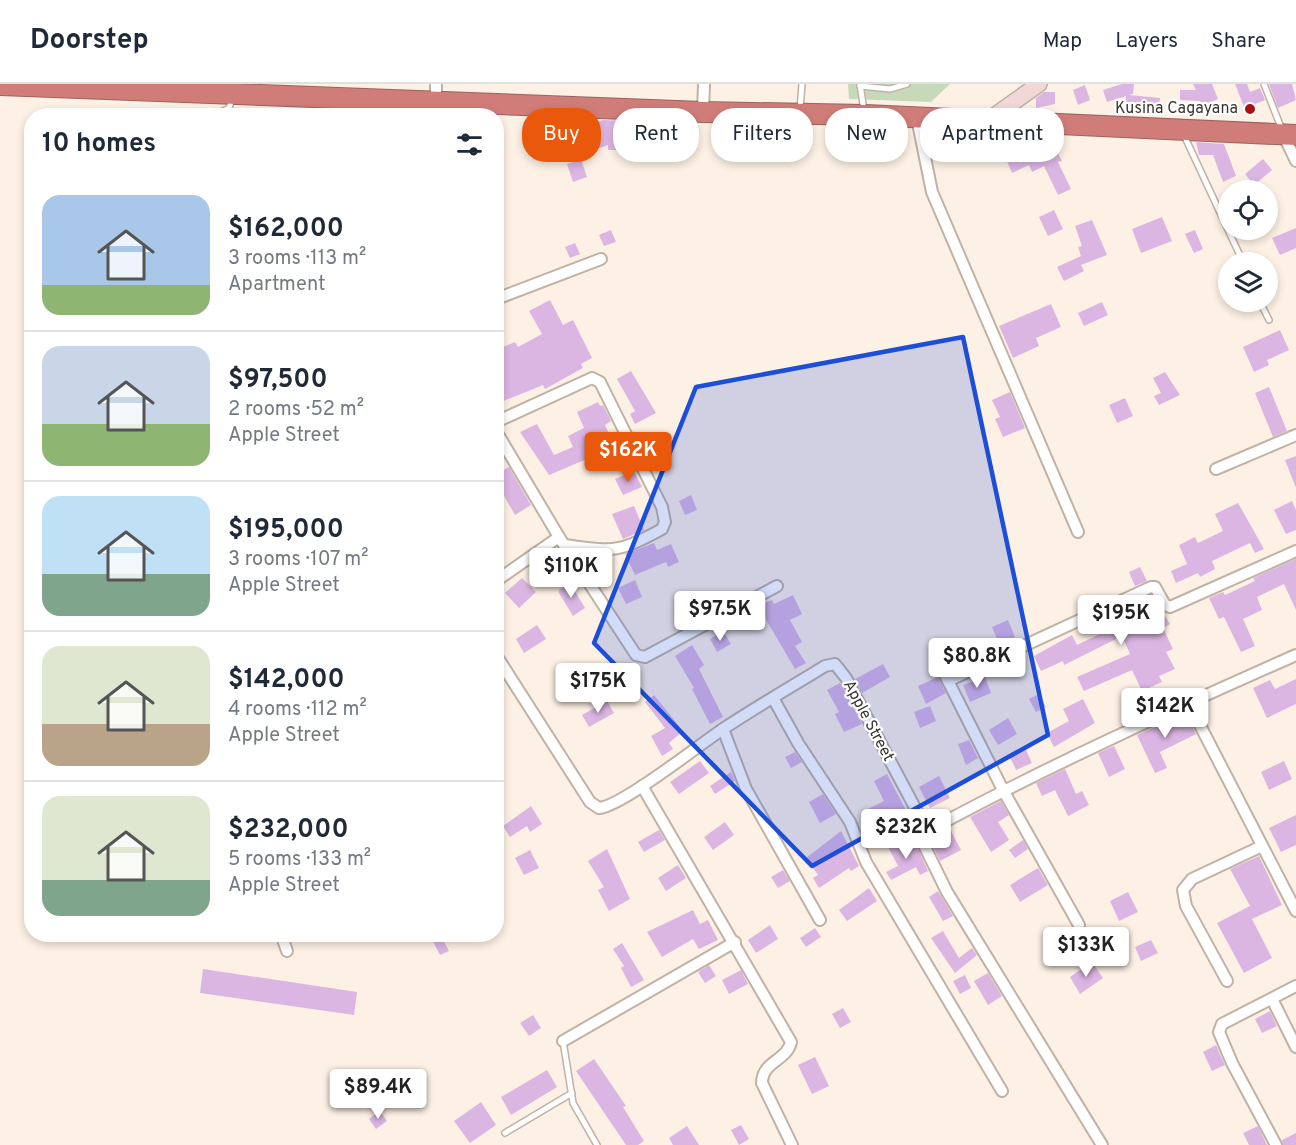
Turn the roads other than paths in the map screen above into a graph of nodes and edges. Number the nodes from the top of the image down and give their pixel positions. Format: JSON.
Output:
{"nodes":[{"id":1,"x":704,"y":84,"type":"edge"},
{"id":2,"x":802,"y":84,"type":"edge"},
{"id":3,"x":908,"y":84,"type":"edge"},
{"id":4,"x":1039,"y":84,"type":"edge"},
{"id":5,"x":1264,"y":84,"type":"edge"},
{"id":6,"x":0,"y":85,"type":"edge"},
{"id":7,"x":23,"y":85,"type":"edge"},
{"id":8,"x":860,"y":85,"type":"edge"},
{"id":9,"x":157,"y":87,"type":"edge"},
{"id":10,"x":324,"y":90,"type":"edge"},
{"id":11,"x":242,"y":91,"type":"edge"},
{"id":12,"x":436,"y":92,"type":"edge"},
{"id":13,"x":388,"y":107,"type":"edge"},
{"id":14,"x":229,"y":108,"type":"edge"},
{"id":15,"x":800,"y":108,"type":"edge"},
{"id":16,"x":864,"y":108,"type":"edge"},
{"id":17,"x":1005,"y":108,"type":"edge"},
{"id":18,"x":703,"y":112,"type":"junction"},
{"id":19,"x":711,"y":112,"type":"edge"},
{"id":20,"x":908,"y":117,"type":"edge"},
{"id":21,"x":918,"y":118,"type":"joint"},
{"id":22,"x":1064,"y":124,"type":"edge"},
{"id":23,"x":1180,"y":129,"type":"junction"},
{"id":24,"x":1290,"y":134,"type":"edge"},
{"id":25,"x":1296,"y":160,"type":"edge"},
{"id":26,"x":1238,"y":252,"type":"edge"},
{"id":27,"x":601,"y":260,"type":"dead end"},
{"id":28,"x":504,"y":296,"type":"edge"},
{"id":29,"x":1265,"y":312,"type":"edge"},
{"id":30,"x":1269,"y":321,"type":"dead end"},
{"id":31,"x":504,"y":418,"type":"edge"},
{"id":32,"x":1296,"y":435,"type":"edge"},
{"id":33,"x":504,"y":444,"type":"edge"},
{"id":34,"x":1216,"y":469,"type":"dead end"},
{"id":35,"x":1078,"y":532,"type":"dead end"},
{"id":36,"x":562,"y":541,"type":"junction"},
{"id":37,"x":1296,"y":551,"type":"edge"},
{"id":38,"x":504,"y":576,"type":"edge"},
{"id":39,"x":777,"y":586,"type":"dead end"},
{"id":40,"x":1296,"y":655,"type":"edge"},
{"id":41,"x":937,"y":659,"type":"dead end"},
{"id":42,"x":504,"y":667,"type":"edge"},
{"id":43,"x":948,"y":681,"type":"junction"},
{"id":44,"x":773,"y":698,"type":"junction"},
{"id":45,"x":1188,"y":702,"type":"junction"},
{"id":46,"x":723,"y":729,"type":"junction"},
{"id":47,"x":642,"y":786,"type":"junction"},
{"id":48,"x":1003,"y":790,"type":"junction"},
{"id":49,"x":926,"y":827,"type":"junction"},
{"id":50,"x":1262,"y":846,"type":"junction"},
{"id":51,"x":1296,"y":911,"type":"edge"},
{"id":52,"x":820,"y":920,"type":"dead end"},
{"id":53,"x":1079,"y":925,"type":"dead end"},
{"id":54,"x":284,"y":942,"type":"edge"},
{"id":55,"x":735,"y":942,"type":"junction"},
{"id":56,"x":287,"y":951,"type":"dead end"},
{"id":57,"x":1227,"y":981,"type":"dead end"},
{"id":58,"x":1296,"y":986,"type":"edge"},
{"id":59,"x":1272,"y":999,"type":"junction"},
{"id":60,"x":563,"y":1041,"type":"joint"},
{"id":61,"x":1296,"y":1047,"type":"edge"},
{"id":62,"x":1002,"y":1091,"type":"dead end"},
{"id":63,"x":572,"y":1093,"type":"junction"},
{"id":64,"x":505,"y":1132,"type":"dead end"},
{"id":65,"x":597,"y":1145,"type":"edge"},
{"id":66,"x":792,"y":1145,"type":"edge"},
{"id":67,"x":1102,"y":1145,"type":"edge"},
{"id":68,"x":1276,"y":1145,"type":"edge"}],
"edges":[{"from":1,"to":18,"type":"street"},
{"from":2,"to":15,"type":"lane"},
{"from":3,"to":8,"type":"lane"},
{"from":4,"to":17,"type":"street"},
{"from":5,"to":24,"type":"lane"},
{"from":6,"to":7,"type":"highway"},
{"from":7,"to":9,"type":"highway"},
{"from":8,"to":16,"type":"lane"},
{"from":9,"to":11,"type":"highway"},
{"from":10,"to":11,"type":"highway"},
{"from":10,"to":13,"type":"highway"},
{"from":11,"to":14,"type":"lane"},
{"from":12,"to":13,"type":"highway"},
{"from":12,"to":18,"type":"highway"},
{"from":18,"to":19,"type":"highway"},
{"from":20,"to":21,"type":"highway"},
{"from":21,"to":35,"type":"street"},
{"from":22,"to":23,"type":"highway"},
{"from":23,"to":24,"type":"highway"},
{"from":23,"to":26,"type":"lane"},
{"from":24,"to":25,"type":"street"},
{"from":27,"to":28,"type":"street"},
{"from":29,"to":30,"type":"lane"},
{"from":31,"to":36,"type":"street"},
{"from":32,"to":34,"type":"street"},
{"from":33,"to":36,"type":"street"},
{"from":36,"to":38,"type":"street"},
{"from":36,"to":39,"type":"street"},
{"from":37,"to":43,"type":"street"},
{"from":40,"to":45,"type":"street"},
{"from":41,"to":43,"type":"street"},
{"from":42,"to":47,"type":"street","name":"Apple Street"},
{"from":43,"to":48,"type":"street"},
{"from":44,"to":46,"type":"street","name":"Apple Street"},
{"from":44,"to":49,"type":"street","name":"Apple Street"},
{"from":44,"to":62,"type":"street"},
{"from":45,"to":48,"type":"street"},
{"from":45,"to":50,"type":"street"},
{"from":46,"to":47,"type":"street","name":"Apple Street"},
{"from":46,"to":52,"type":"street"},
{"from":47,"to":55,"type":"street"},
{"from":48,"to":49,"type":"street"},
{"from":48,"to":53,"type":"street"},
{"from":49,"to":67,"type":"street"},
{"from":50,"to":51,"type":"street"},
{"from":50,"to":57,"type":"street"},
{"from":54,"to":56,"type":"street"},
{"from":55,"to":60,"type":"street"},
{"from":55,"to":66,"type":"street"},
{"from":58,"to":59,"type":"street"},
{"from":59,"to":61,"type":"street"},
{"from":59,"to":68,"type":"street"},
{"from":60,"to":63,"type":"lane"},
{"from":63,"to":64,"type":"lane"},
{"from":63,"to":65,"type":"lane"}]}
